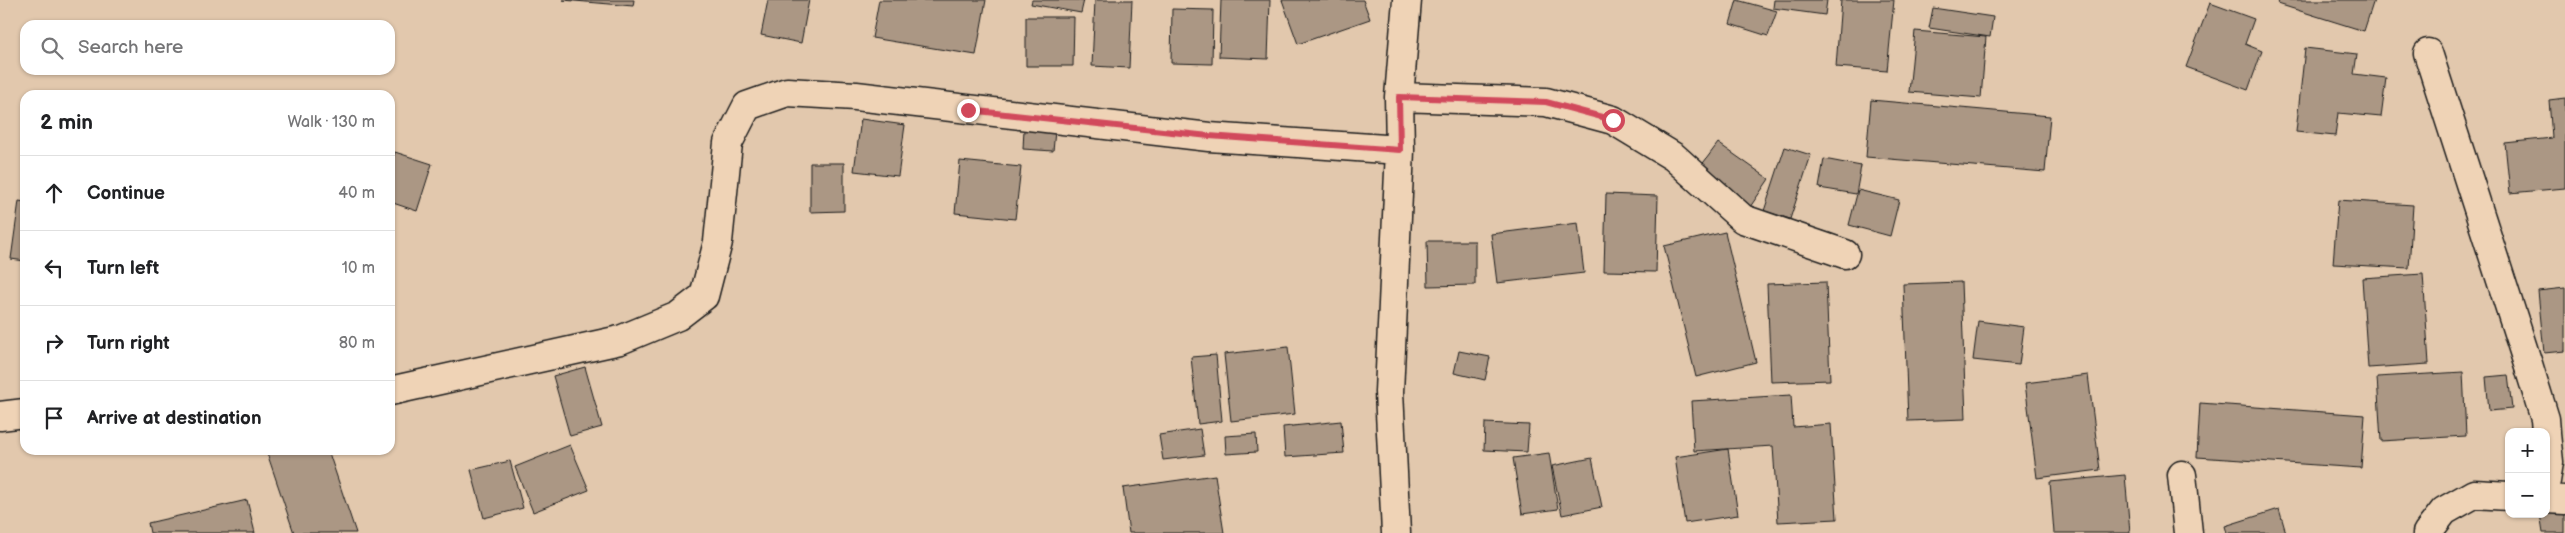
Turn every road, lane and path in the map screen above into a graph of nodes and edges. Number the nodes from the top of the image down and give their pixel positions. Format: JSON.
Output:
{"nodes":[{"id":1,"x":1407,"y":0,"type":"edge"},
{"id":2,"x":2428,"y":53,"type":"dead end"},
{"id":3,"x":1399,"y":97,"type":"junction"},
{"id":4,"x":1400,"y":150,"type":"junction"},
{"id":5,"x":1845,"y":254,"type":"dead end"},
{"id":6,"x":395,"y":390,"type":"edge"},
{"id":7,"x":20,"y":414,"type":"edge"},
{"id":8,"x":0,"y":416,"type":"edge"},
{"id":9,"x":2546,"y":428,"type":"edge"},
{"id":10,"x":2182,"y":475,"type":"dead end"},
{"id":11,"x":2505,"y":496,"type":"edge"},
{"id":12,"x":2550,"y":499,"type":"edge"},
{"id":13,"x":2565,"y":500,"type":"edge"},
{"id":14,"x":1396,"y":533,"type":"edge"},
{"id":15,"x":2188,"y":533,"type":"edge"},
{"id":16,"x":2427,"y":533,"type":"edge"}],
"edges":[{"from":1,"to":3,"type":"street"},
{"from":2,"to":9,"type":"street"},
{"from":3,"to":4,"type":"street"},
{"from":3,"to":5,"type":"street"},
{"from":4,"to":6,"type":"street"},
{"from":4,"to":14,"type":"street"},
{"from":7,"to":8,"type":"street"},
{"from":10,"to":15,"type":"street"},
{"from":11,"to":16,"type":"street"},
{"from":12,"to":13,"type":"street"}]}
